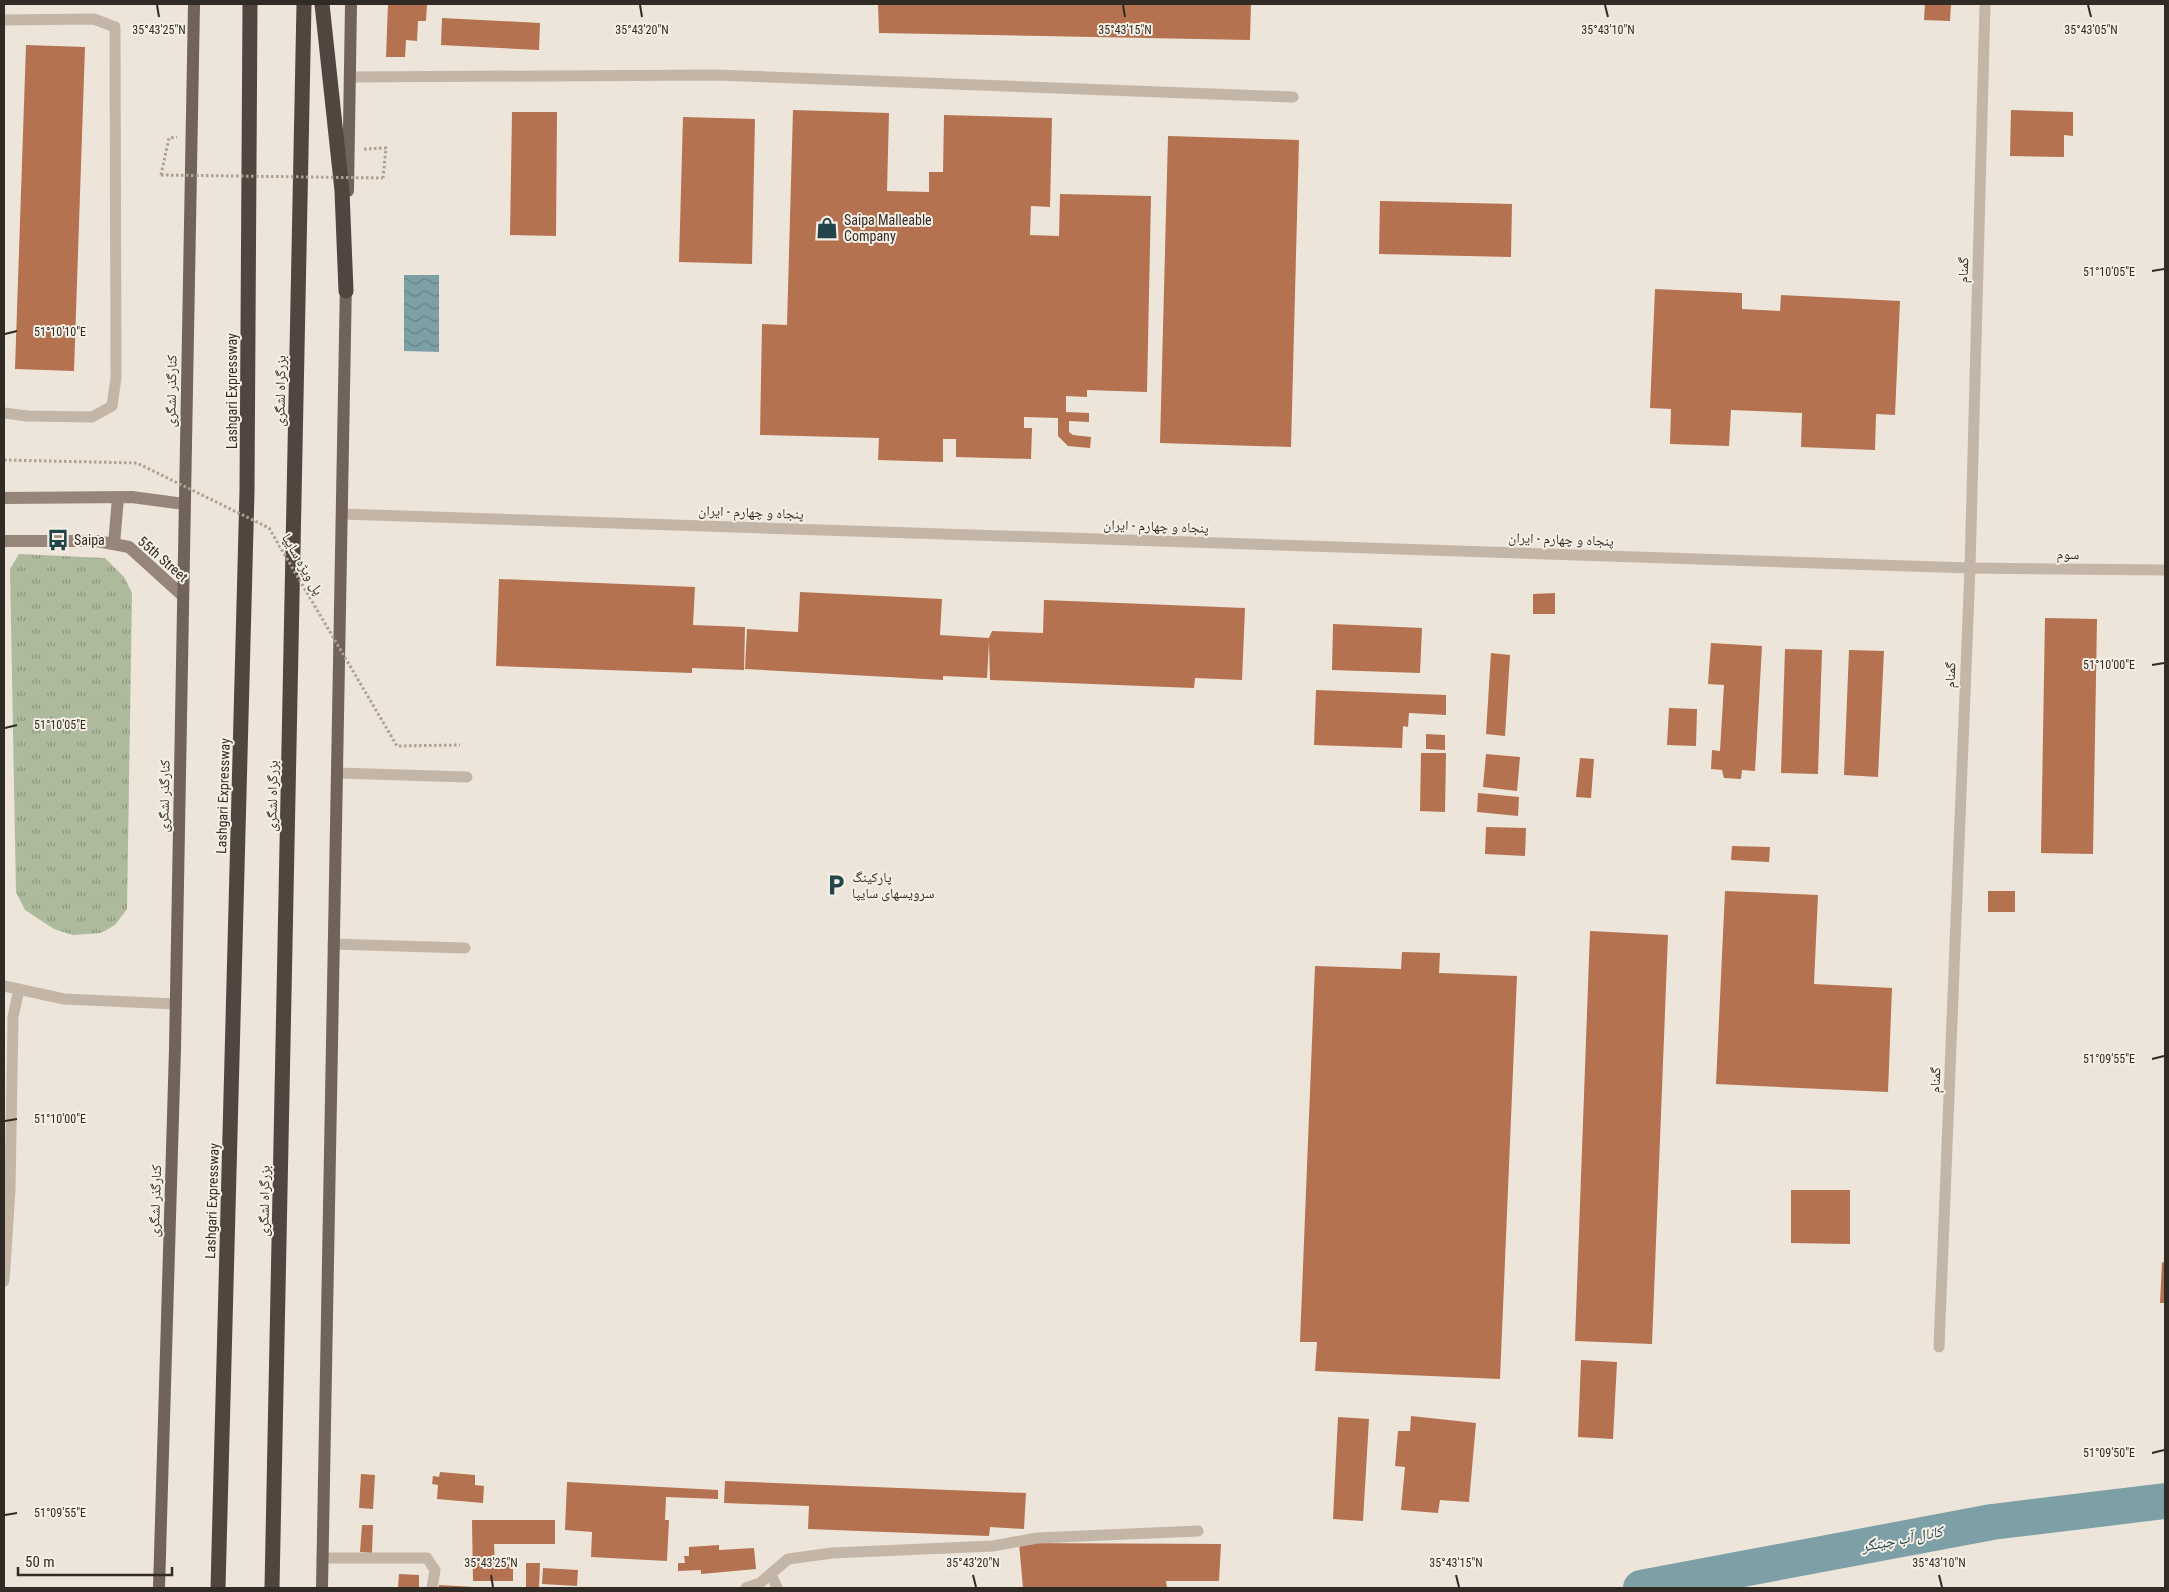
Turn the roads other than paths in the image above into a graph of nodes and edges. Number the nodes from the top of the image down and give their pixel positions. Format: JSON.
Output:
{"nodes":[{"id":1,"x":194,"y":4,"type":"edge"},
{"id":2,"x":250,"y":4,"type":"edge"},
{"id":3,"x":304,"y":4,"type":"edge"},
{"id":4,"x":322,"y":4,"type":"edge"},
{"id":5,"x":351,"y":4,"type":"edge"},
{"id":6,"x":1985,"y":4,"type":"edge"},
{"id":7,"x":4,"y":20,"type":"edge"},
{"id":8,"x":350,"y":77,"type":"junction"},
{"id":9,"x":1293,"y":97,"type":"dead end"},
{"id":10,"x":346,"y":291,"type":"junction"},
{"id":11,"x":4,"y":412,"type":"edge"},
{"id":12,"x":4,"y":498,"type":"edge"},
{"id":13,"x":118,"y":498,"type":"junction"},
{"id":14,"x":184,"y":504,"type":"junction"},
{"id":15,"x":342,"y":514,"type":"junction"},
{"id":16,"x":4,"y":541,"type":"edge"},
{"id":17,"x":114,"y":544,"type":"junction"},
{"id":18,"x":1970,"y":568,"type":"junction"},
{"id":19,"x":2165,"y":570,"type":"edge"},
{"id":20,"x":182,"y":595,"type":"junction"},
{"id":21,"x":337,"y":773,"type":"junction"},
{"id":22,"x":467,"y":776,"type":"dead end"},
{"id":23,"x":334,"y":944,"type":"junction"},
{"id":24,"x":465,"y":948,"type":"dead end"},
{"id":25,"x":4,"y":986,"type":"edge"},
{"id":26,"x":19,"y":989,"type":"junction"},
{"id":27,"x":176,"y":1004,"type":"junction"},
{"id":28,"x":4,"y":1281,"type":"edge"},
{"id":29,"x":1940,"y":1347,"type":"dead end"},
{"id":30,"x":1198,"y":1531,"type":"dead end"},
{"id":31,"x":322,"y":1558,"type":"junction"},
{"id":32,"x":771,"y":1574,"type":"junction"},
{"id":33,"x":159,"y":1588,"type":"edge"},
{"id":34,"x":218,"y":1588,"type":"edge"},
{"id":35,"x":272,"y":1588,"type":"edge"},
{"id":36,"x":322,"y":1588,"type":"edge"},
{"id":37,"x":432,"y":1588,"type":"edge"},
{"id":38,"x":746,"y":1588,"type":"edge"},
{"id":39,"x":777,"y":1588,"type":"edge"}],
"edges":[{"from":1,"to":14,"type":"main road","name":"کنارگذر لشگری"},
{"from":2,"to":34,"type":"highway","name":"Lashgari Expressway"},
{"from":3,"to":35,"type":"highway","name":"بزرگراه لشگری"},
{"from":4,"to":10,"type":"highway"},
{"from":5,"to":8,"type":"main road"},
{"from":6,"to":18,"type":"lane","name":"گمنام"},
{"from":7,"to":11,"type":"lane"},
{"from":8,"to":9,"type":"lane"},
{"from":8,"to":10,"type":"main road"},
{"from":10,"to":15,"type":"main road"},
{"from":12,"to":13,"type":"main road"},
{"from":13,"to":14,"type":"main road"},
{"from":13,"to":17,"type":"main road"},
{"from":14,"to":20,"type":"main road","name":"کنارگذر لشگری"},
{"from":15,"to":18,"type":"lane","name":"پنجاه و چهارم - ایران"},
{"from":15,"to":21,"type":"main road"},
{"from":16,"to":17,"type":"main road","name":"55th Street"},
{"from":17,"to":20,"type":"main road","name":"55th Street"},
{"from":18,"to":19,"type":"lane","name":"سوم"},
{"from":18,"to":29,"type":"lane","name":"گمنام"},
{"from":20,"to":27,"type":"main road","name":"کنارگذر لشگری"},
{"from":21,"to":22,"type":"lane"},
{"from":21,"to":23,"type":"main road"},
{"from":23,"to":24,"type":"lane"},
{"from":23,"to":31,"type":"main road"},
{"from":25,"to":26,"type":"lane"},
{"from":26,"to":27,"type":"lane"},
{"from":26,"to":28,"type":"lane"},
{"from":27,"to":33,"type":"main road","name":"کنارگذر لشگری"},
{"from":30,"to":32,"type":"lane"},
{"from":31,"to":36,"type":"main road"},
{"from":31,"to":37,"type":"lane"},
{"from":32,"to":38,"type":"lane"},
{"from":32,"to":39,"type":"lane"}]}
